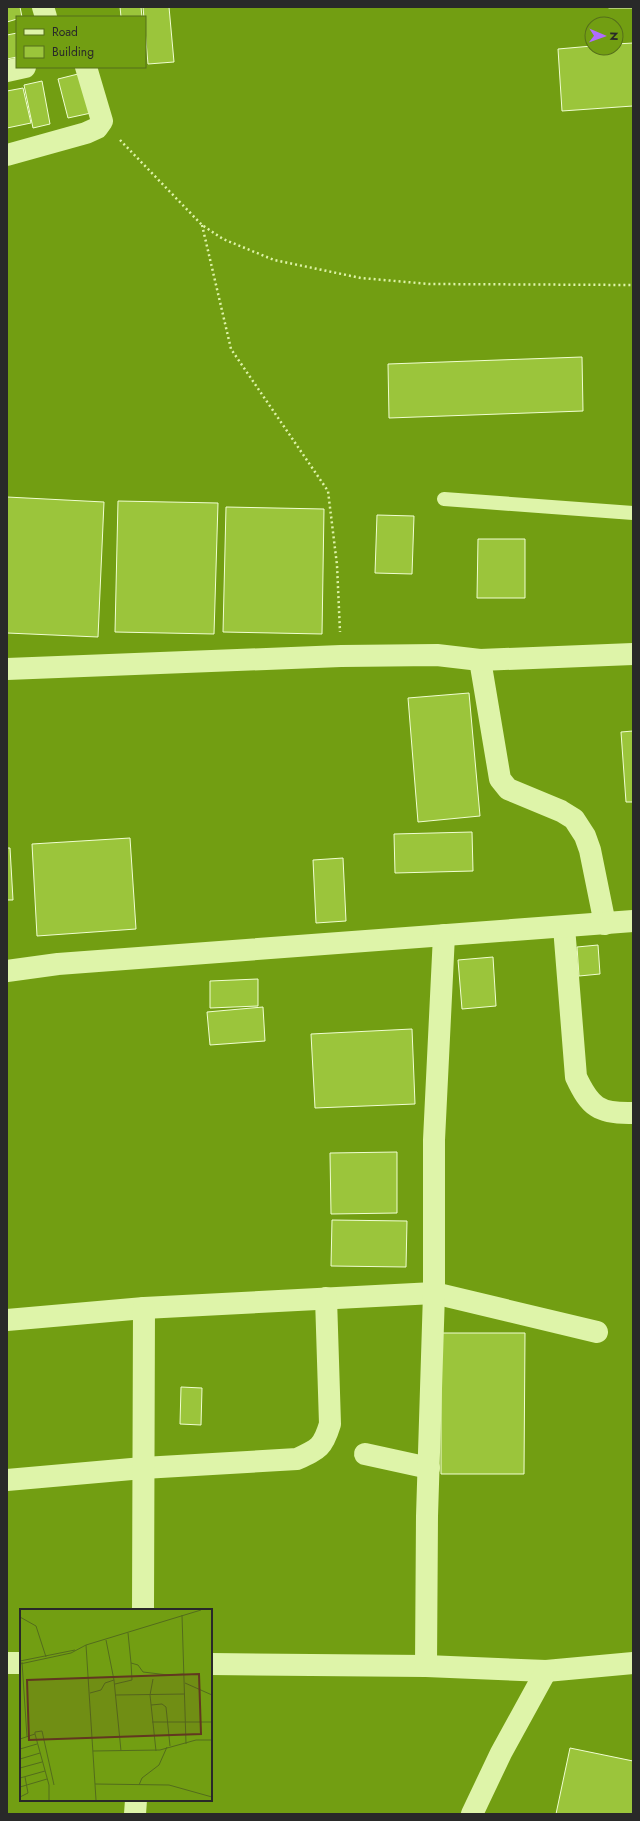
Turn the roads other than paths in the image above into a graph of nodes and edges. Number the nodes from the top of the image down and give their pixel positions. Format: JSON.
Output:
{"nodes":[{"id":1,"x":20,"y":68,"type":"edge"},
{"id":2,"x":86,"y":68,"type":"edge"},
{"id":3,"x":7,"y":71,"type":"edge"},
{"id":4,"x":7,"y":155,"type":"edge"},
{"id":5,"x":444,"y":498,"type":"dead end"},
{"id":6,"x":633,"y":513,"type":"edge"},
{"id":7,"x":633,"y":654,"type":"edge"},
{"id":8,"x":480,"y":660,"type":"junction"},
{"id":9,"x":7,"y":669,"type":"edge"},
{"id":10,"x":633,"y":921,"type":"edge"},
{"id":11,"x":605,"y":924,"type":"junction"},
{"id":12,"x":564,"y":927,"type":"junction"},
{"id":13,"x":444,"y":935,"type":"junction"},
{"id":14,"x":7,"y":971,"type":"edge"},
{"id":15,"x":633,"y":1113,"type":"edge"},
{"id":16,"x":434,"y":1293,"type":"junction"},
{"id":17,"x":326,"y":1298,"type":"junction"},
{"id":18,"x":144,"y":1308,"type":"junction"},
{"id":19,"x":7,"y":1320,"type":"edge"},
{"id":20,"x":597,"y":1332,"type":"dead end"},
{"id":21,"x":365,"y":1454,"type":"dead end"},
{"id":22,"x":143,"y":1468,"type":"junction"},
{"id":23,"x":429,"y":1468,"type":"junction"},
{"id":24,"x":7,"y":1480,"type":"edge"},
{"id":25,"x":143,"y":1609,"type":"edge"},
{"id":26,"x":7,"y":1663,"type":"edge"},
{"id":27,"x":20,"y":1663,"type":"edge"},
{"id":28,"x":633,"y":1663,"type":"edge"},
{"id":29,"x":212,"y":1664,"type":"edge"},
{"id":30,"x":426,"y":1666,"type":"junction"},
{"id":31,"x":546,"y":1671,"type":"junction"},
{"id":32,"x":136,"y":1801,"type":"edge"},
{"id":33,"x":135,"y":1814,"type":"edge"},
{"id":34,"x":472,"y":1814,"type":"edge"}],
"edges":[{"from":1,"to":3,"type":"street"},
{"from":2,"to":4,"type":"street"},
{"from":5,"to":6,"type":"lane"},
{"from":7,"to":8,"type":"street"},
{"from":8,"to":9,"type":"street"},
{"from":8,"to":11,"type":"street"},
{"from":10,"to":11,"type":"street"},
{"from":11,"to":12,"type":"street"},
{"from":12,"to":13,"type":"street"},
{"from":12,"to":15,"type":"street"},
{"from":13,"to":14,"type":"street"},
{"from":13,"to":16,"type":"street"},
{"from":16,"to":17,"type":"street"},
{"from":16,"to":20,"type":"street"},
{"from":16,"to":23,"type":"street"},
{"from":17,"to":18,"type":"street"},
{"from":17,"to":22,"type":"street"},
{"from":18,"to":19,"type":"street"},
{"from":18,"to":22,"type":"street"},
{"from":21,"to":23,"type":"street"},
{"from":22,"to":24,"type":"street"},
{"from":22,"to":25,"type":"street"},
{"from":23,"to":30,"type":"street"},
{"from":26,"to":27,"type":"street"},
{"from":28,"to":31,"type":"street"},
{"from":29,"to":30,"type":"street"},
{"from":30,"to":31,"type":"street"},
{"from":31,"to":34,"type":"street"},
{"from":32,"to":33,"type":"street"}]}
